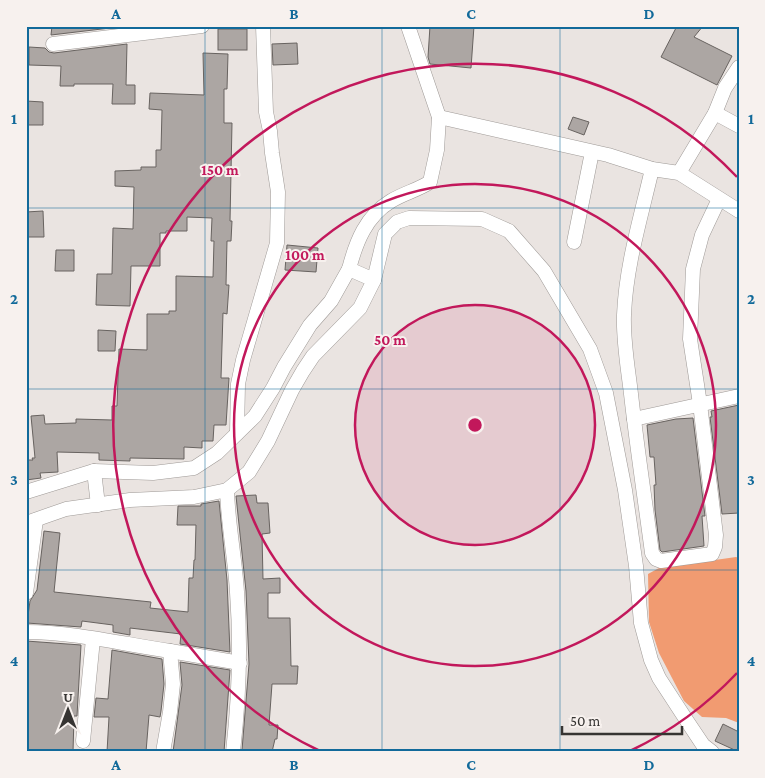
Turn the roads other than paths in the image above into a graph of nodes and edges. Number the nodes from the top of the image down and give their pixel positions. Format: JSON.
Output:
{"nodes":[{"id":1,"x":202,"y":26,"type":"edge"},
{"id":2,"x":264,"y":26,"type":"edge"},
{"id":3,"x":408,"y":26,"type":"edge"},
{"id":4,"x":53,"y":44,"type":"dead end"},
{"id":5,"x":739,"y":67,"type":"edge"},
{"id":6,"x":716,"y":113,"type":"junction"},
{"id":7,"x":439,"y":117,"type":"junction"},
{"id":8,"x":739,"y":126,"type":"edge"},
{"id":9,"x":592,"y":152,"type":"junction"},
{"id":10,"x":652,"y":169,"type":"junction"},
{"id":11,"x":679,"y":173,"type":"junction"},
{"id":12,"x":719,"y":199,"type":"junction"},
{"id":13,"x":739,"y":211,"type":"edge"},
{"id":14,"x":574,"y":242,"type":"dead end"},
{"id":15,"x":349,"y":269,"type":"junction"},
{"id":16,"x":374,"y":280,"type":"junction"},
{"id":17,"x":739,"y":396,"type":"edge"},
{"id":18,"x":700,"y":404,"type":"junction"},
{"id":19,"x":634,"y":419,"type":"junction"},
{"id":20,"x":237,"y":433,"type":"junction"},
{"id":21,"x":94,"y":472,"type":"junction"},
{"id":22,"x":227,"y":490,"type":"junction"},
{"id":23,"x":26,"y":492,"type":"edge"},
{"id":24,"x":98,"y":505,"type":"junction"},
{"id":25,"x":31,"y":521,"type":"edge"},
{"id":26,"x":26,"y":593,"type":"edge"},
{"id":27,"x":26,"y":632,"type":"edge"},
{"id":28,"x":92,"y":639,"type":"junction"},
{"id":29,"x":170,"y":651,"type":"junction"},
{"id":30,"x":240,"y":663,"type":"junction"},
{"id":31,"x":83,"y":741,"type":"dead end"},
{"id":32,"x":163,"y":752,"type":"edge"},
{"id":33,"x":233,"y":752,"type":"edge"},
{"id":34,"x":712,"y":752,"type":"edge"}],
"edges":[{"from":1,"to":4,"type":"street"},
{"from":2,"to":20,"type":"street"},
{"from":3,"to":7,"type":"street"},
{"from":5,"to":6,"type":"street"},
{"from":6,"to":8,"type":"street"},
{"from":6,"to":11,"type":"street"},
{"from":7,"to":9,"type":"street"},
{"from":7,"to":15,"type":"street"},
{"from":9,"to":10,"type":"street"},
{"from":9,"to":14,"type":"street"},
{"from":10,"to":11,"type":"street"},
{"from":10,"to":19,"type":"street"},
{"from":11,"to":12,"type":"street"},
{"from":12,"to":13,"type":"street"},
{"from":12,"to":18,"type":"street"},
{"from":15,"to":16,"type":"street"},
{"from":15,"to":20,"type":"street"},
{"from":16,"to":22,"type":"street"},
{"from":16,"to":34,"type":"street"},
{"from":17,"to":18,"type":"street"},
{"from":18,"to":19,"type":"street"},
{"from":18,"to":19,"type":"street"},
{"from":20,"to":21,"type":"street"},
{"from":21,"to":23,"type":"street"},
{"from":21,"to":24,"type":"street"},
{"from":22,"to":24,"type":"street"},
{"from":22,"to":30,"type":"street"},
{"from":24,"to":25,"type":"street"},
{"from":25,"to":26,"type":"street"},
{"from":27,"to":28,"type":"street"},
{"from":28,"to":29,"type":"street"},
{"from":28,"to":31,"type":"street"},
{"from":29,"to":30,"type":"street"},
{"from":29,"to":32,"type":"street"},
{"from":30,"to":33,"type":"street"}]}
